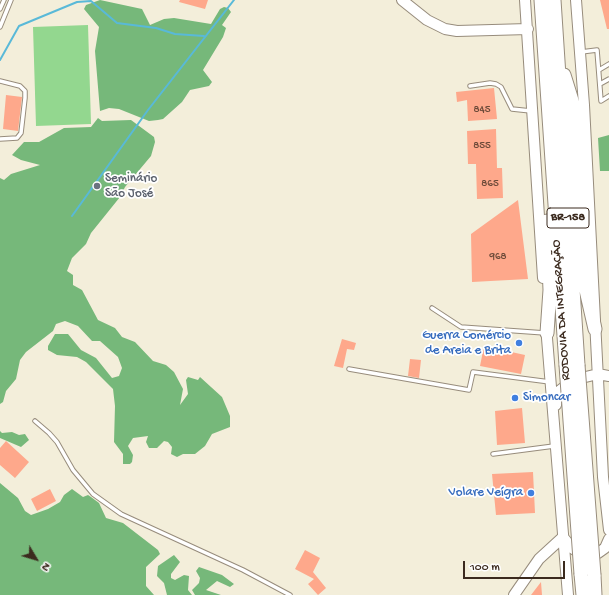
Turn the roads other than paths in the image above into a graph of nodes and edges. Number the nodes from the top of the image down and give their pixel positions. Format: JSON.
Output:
{"nodes":[{"id":1,"x":4,"y":0,"type":"edge"},
{"id":2,"x":11,"y":0,"type":"edge"},
{"id":3,"x":402,"y":0,"type":"edge"},
{"id":4,"x":526,"y":0,"type":"edge"},
{"id":5,"x":541,"y":0,"type":"edge"},
{"id":6,"x":554,"y":0,"type":"edge"},
{"id":7,"x":576,"y":0,"type":"edge"},
{"id":8,"x":0,"y":10,"type":"edge"},
{"id":9,"x":0,"y":27,"type":"edge"},
{"id":10,"x":528,"y":29,"type":"junction"},
{"id":11,"x":580,"y":53,"type":"junction"},
{"id":12,"x":551,"y":56,"type":"junction"},
{"id":13,"x":609,"y":64,"type":"edge"},
{"id":14,"x":599,"y":70,"type":"junction"},
{"id":15,"x":609,"y":78,"type":"edge"},
{"id":16,"x":0,"y":82,"type":"edge"},
{"id":17,"x":600,"y":84,"type":"junction"},
{"id":18,"x":470,"y":86,"type":"dead end"},
{"id":19,"x":609,"y":96,"type":"edge"},
{"id":20,"x":534,"y":111,"type":"junction"},
{"id":21,"x":0,"y":139,"type":"edge"},
{"id":22,"x":432,"y":308,"type":"dead end"},
{"id":23,"x":596,"y":328,"type":"junction"},
{"id":24,"x":547,"y":333,"type":"junction"},
{"id":25,"x":349,"y":370,"type":"dead end"},
{"id":26,"x":598,"y":374,"type":"junction"},
{"id":27,"x":609,"y":376,"type":"edge"},
{"id":28,"x":550,"y":382,"type":"junction"},
{"id":29,"x":554,"y":413,"type":"junction"},
{"id":30,"x":35,"y":421,"type":"dead end"},
{"id":31,"x":557,"y":446,"type":"junction"},
{"id":32,"x":493,"y":454,"type":"dead end"},
{"id":33,"x":609,"y":530,"type":"edge"},
{"id":34,"x":563,"y":537,"type":"junction"},
{"id":35,"x":609,"y":539,"type":"edge"},
{"id":36,"x":587,"y":574,"type":"junction"},
{"id":37,"x":290,"y":595,"type":"edge"},
{"id":38,"x":514,"y":595,"type":"edge"},
{"id":39,"x":568,"y":595,"type":"edge"},
{"id":40,"x":583,"y":595,"type":"edge"},
{"id":41,"x":595,"y":595,"type":"edge"}],
"edges":[{"from":1,"to":8,"type":"lane"},
{"from":2,"to":9,"type":"lane"},
{"from":3,"to":10,"type":"main road"},
{"from":4,"to":10,"type":"main road","number":"BR-158"},
{"from":5,"to":12,"type":"highway","name":"RODOVIA DA INTEGRAÇÃO","number":"BR-158"},
{"from":6,"to":12,"type":"highway","name":"RODOVIA DA INTEGRAÇÃO","number":"BR-158"},
{"from":7,"to":11,"type":"main road","number":"BR-158"},
{"from":10,"to":20,"type":"main road","number":"BR-158"},
{"from":11,"to":14,"type":"lane"},
{"from":11,"to":23,"type":"main road","number":"BR-158"},
{"from":12,"to":23,"type":"highway","number":"BR-158"},
{"from":12,"to":24,"type":"highway","number":"BR-158"},
{"from":12,"to":36,"type":"highway","name":"RODOVIA DA INTEGRAÇÃO","number":"BR-158","bridge":true},
{"from":13,"to":14,"type":"lane"},
{"from":14,"to":17,"type":"lane"},
{"from":15,"to":17,"type":"lane"},
{"from":16,"to":21,"type":"lane"},
{"from":17,"to":19,"type":"lane"},
{"from":18,"to":20,"type":"lane"},
{"from":20,"to":24,"type":"main road","number":"BR-158"},
{"from":22,"to":24,"type":"lane"},
{"from":23,"to":26,"type":"main road","number":"BR-158"},
{"from":24,"to":28,"type":"main road","number":"BR-158"},
{"from":25,"to":28,"type":"lane"},
{"from":26,"to":27,"type":"main road"},
{"from":26,"to":29,"type":"main road"},
{"from":26,"to":33,"type":"main road","number":"BR-158"},
{"from":28,"to":29,"type":"main road","number":"BR-158"},
{"from":29,"to":31,"type":"main road","number":"BR-158"},
{"from":30,"to":37,"type":"lane"},
{"from":31,"to":32,"type":"lane"},
{"from":31,"to":34,"type":"main road","number":"BR-158"},
{"from":34,"to":35,"type":"main road"},
{"from":34,"to":38,"type":"main road"},
{"from":34,"to":39,"type":"main road","number":"BR-158"},
{"from":36,"to":40,"type":"highway","name":"RODOVIA DA INTEGRAÇÃO","number":"BR-158"},
{"from":36,"to":41,"type":"highway","name":"RODOVIA DA INTEGRAÇÃO","number":"BR-158"}]}
